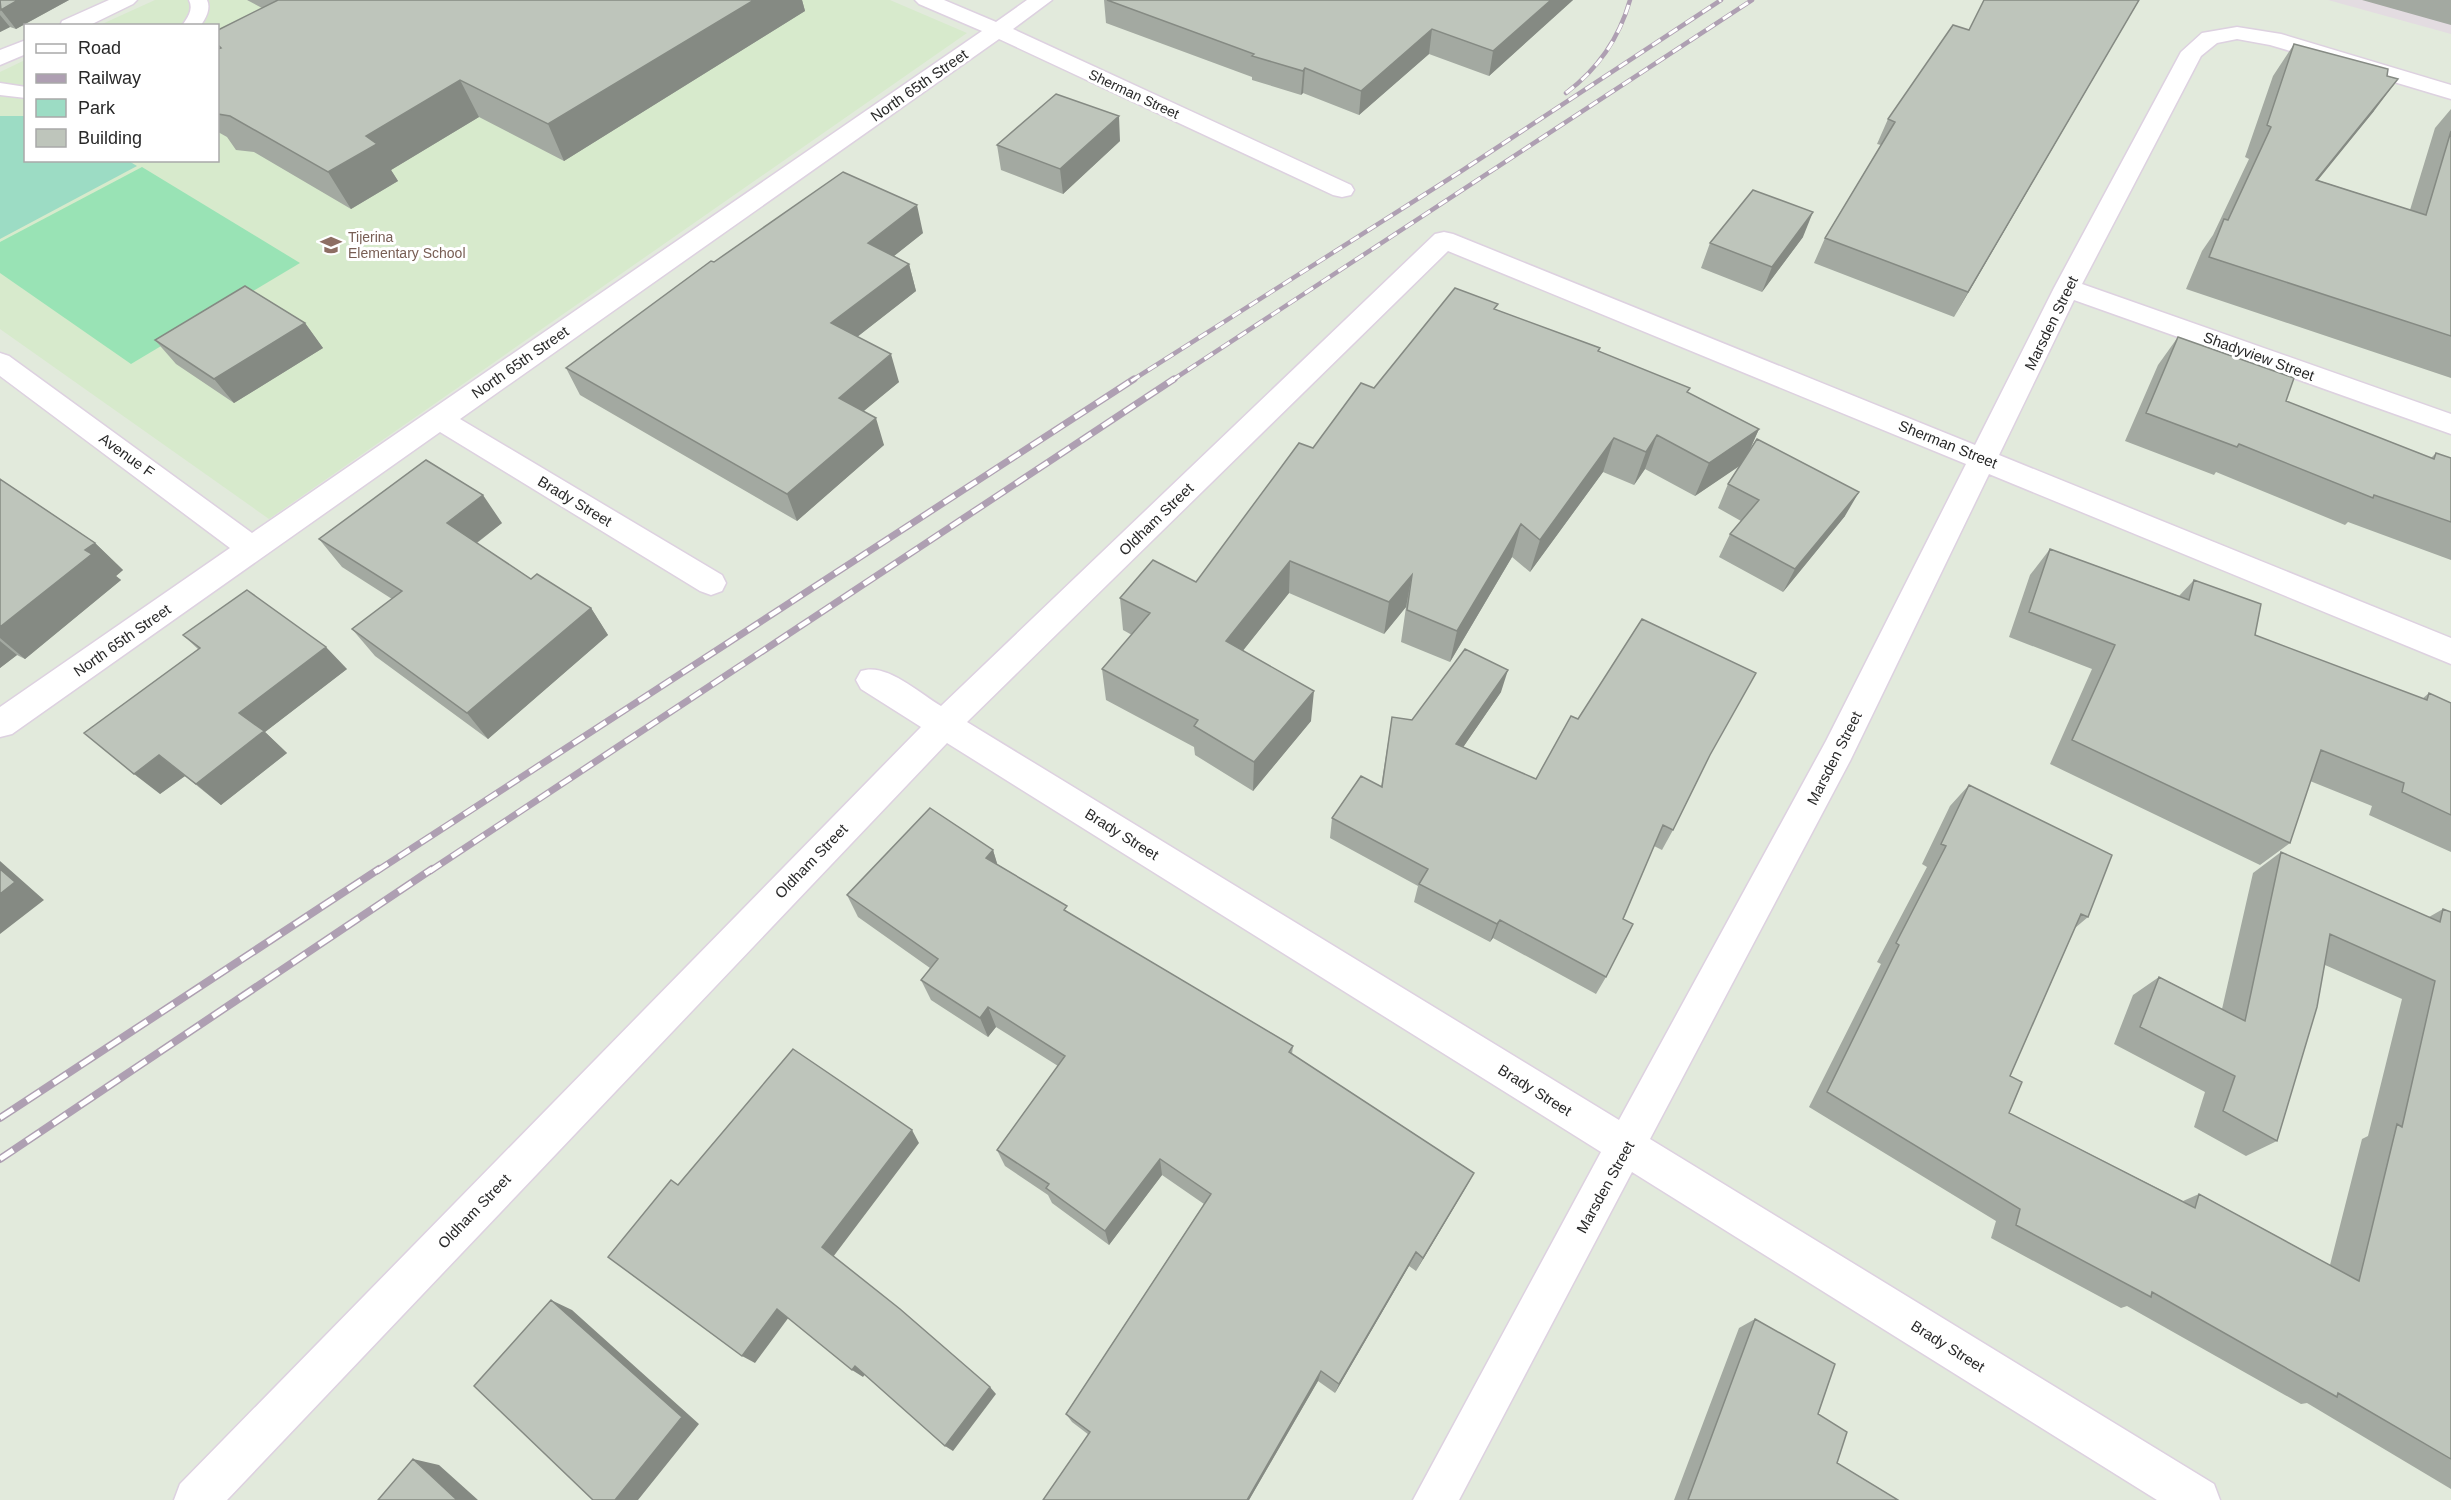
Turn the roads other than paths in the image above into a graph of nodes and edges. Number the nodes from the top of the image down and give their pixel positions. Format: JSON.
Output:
{"nodes":[{"id":1,"x":126,"y":0,"type":"edge"},
{"id":2,"x":198,"y":0,"type":"edge"},
{"id":3,"x":926,"y":0,"type":"edge"},
{"id":4,"x":1041,"y":0,"type":"edge"},
{"id":5,"x":74,"y":24,"type":"edge"},
{"id":6,"x":192,"y":24,"type":"edge"},
{"id":7,"x":997,"y":30,"type":"junction"},
{"id":8,"x":24,"y":47,"type":"edge"},
{"id":9,"x":0,"y":58,"type":"edge"},
{"id":10,"x":0,"y":89,"type":"edge"},
{"id":11,"x":2451,"y":92,"type":"edge"},
{"id":12,"x":24,"y":93,"type":"edge"},
{"id":13,"x":1342,"y":190,"type":"dead end"},
{"id":14,"x":1444,"y":240,"type":"joint"},
{"id":15,"x":2067,"y":288,"type":"junction"},
{"id":16,"x":0,"y":362,"type":"edge"},
{"id":17,"x":439,"y":419,"type":"junction"},
{"id":18,"x":2451,"y":424,"type":"edge"},
{"id":19,"x":1984,"y":459,"type":"junction"},
{"id":20,"x":253,"y":549,"type":"junction"},
{"id":21,"x":711,"y":583,"type":"dead end"},
{"id":22,"x":2451,"y":651,"type":"edge"},
{"id":23,"x":872,"y":680,"type":"dead end"},
{"id":24,"x":0,"y":724,"type":"edge"},
{"id":25,"x":944,"y":724,"type":"junction"},
{"id":26,"x":1627,"y":1147,"type":"junction"},
{"id":27,"x":196,"y":1500,"type":"edge"},
{"id":28,"x":1435,"y":1500,"type":"edge"},
{"id":29,"x":2198,"y":1500,"type":"edge"}],
"edges":[{"from":1,"to":5,"type":"street"},
{"from":2,"to":6,"type":"lane"},
{"from":3,"to":7,"type":"street","name":"Sherman Street"},
{"from":4,"to":7,"type":"street","name":"North 65th Street"},
{"from":7,"to":13,"type":"street","name":"Sherman Street"},
{"from":7,"to":17,"type":"street","name":"North 65th Street"},
{"from":8,"to":9,"type":"street"},
{"from":10,"to":12,"type":"lane"},
{"from":11,"to":15,"type":"street","name":"Marsden Street"},
{"from":14,"to":19,"type":"street","name":"Sherman Street"},
{"from":14,"to":25,"type":"street","name":"Oldham Street"},
{"from":15,"to":18,"type":"street","name":"Shadyview Street"},
{"from":15,"to":19,"type":"street","name":"Marsden Street"},
{"from":16,"to":20,"type":"street","name":"Avenue F"},
{"from":17,"to":20,"type":"street","name":"North 65th Street"},
{"from":17,"to":21,"type":"street","name":"Brady Street"},
{"from":19,"to":22,"type":"street","name":"Sherman Street"},
{"from":19,"to":26,"type":"street","name":"Marsden Street"},
{"from":20,"to":24,"type":"street","name":"North 65th Street"},
{"from":23,"to":25,"type":"street","name":"Brady Street"},
{"from":25,"to":26,"type":"street","name":"Brady Street"},
{"from":25,"to":27,"type":"street","name":"Oldham Street"},
{"from":26,"to":28,"type":"street","name":"Marsden Street"},
{"from":26,"to":29,"type":"street","name":"Brady Street"}]}
